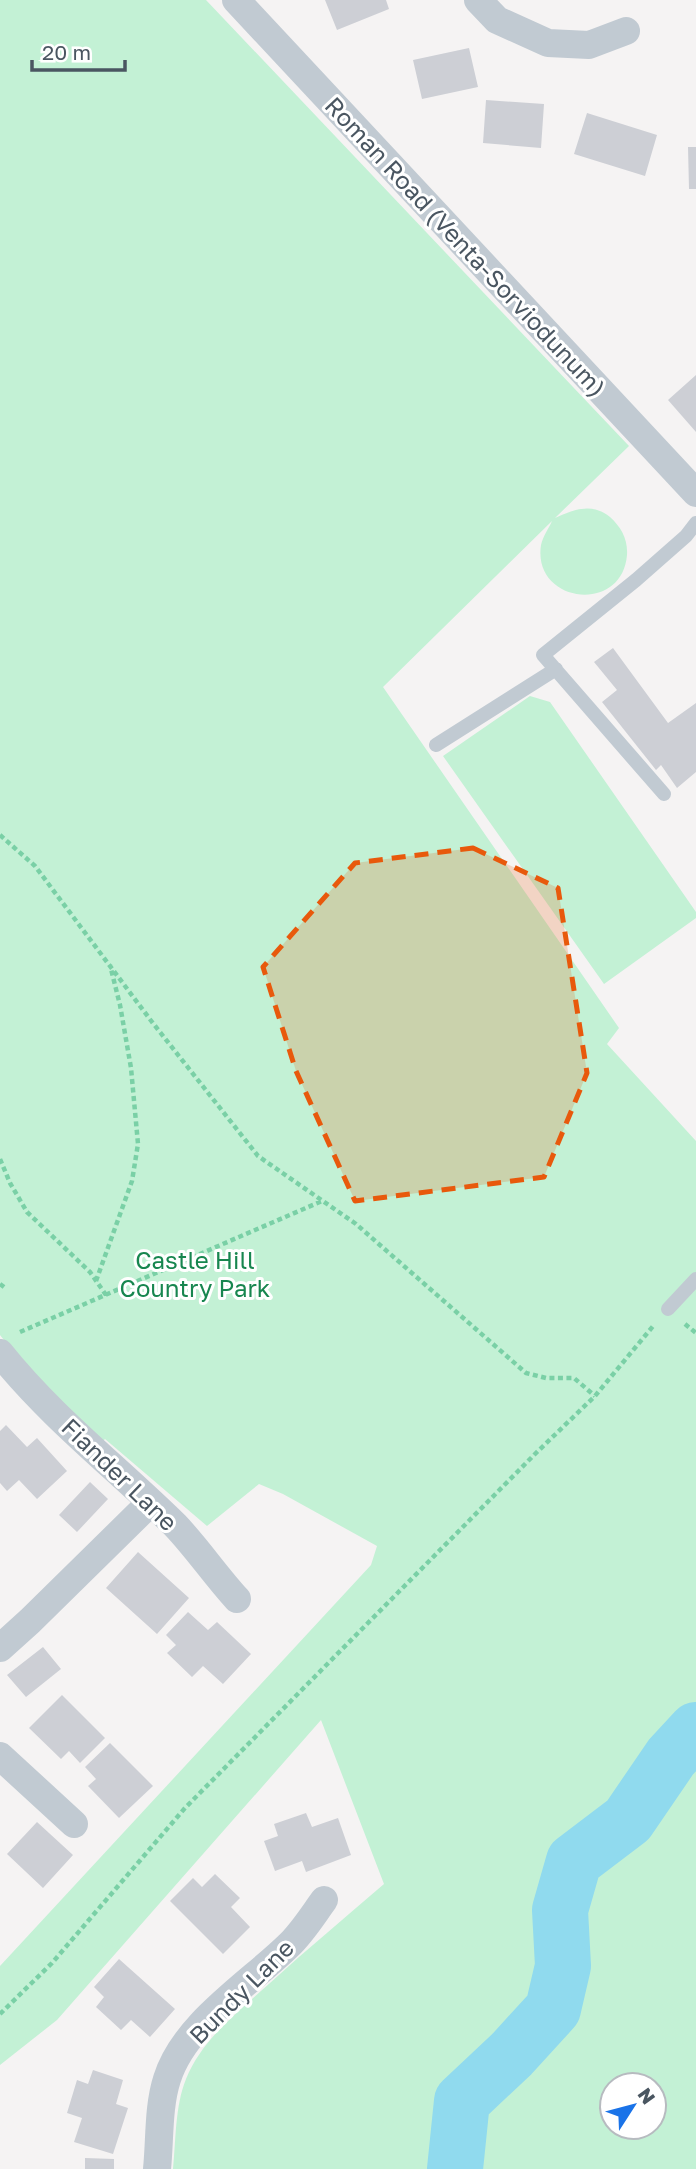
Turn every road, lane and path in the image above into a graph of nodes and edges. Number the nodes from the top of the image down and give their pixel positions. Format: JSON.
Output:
{"nodes":[{"id":1,"x":236,"y":0,"type":"edge"},
{"id":2,"x":478,"y":0,"type":"edge"},
{"id":3,"x":626,"y":32,"type":"dead end"},
{"id":4,"x":696,"y":493,"type":"edge"},
{"id":5,"x":696,"y":523,"type":"edge"},
{"id":6,"x":556,"y":669,"type":"junction"},
{"id":7,"x":436,"y":745,"type":"dead end"},
{"id":8,"x":664,"y":794,"type":"dead end"},
{"id":9,"x":0,"y":835,"type":"edge"},
{"id":10,"x":109,"y":963,"type":"junction"},
{"id":11,"x":0,"y":1159,"type":"edge"},
{"id":12,"x":322,"y":1201,"type":"junction"},
{"id":13,"x":696,"y":1279,"type":"edge"},
{"id":14,"x":96,"y":1281,"type":"junction"},
{"id":15,"x":106,"y":1295,"type":"junction"},
{"id":16,"x":668,"y":1309,"type":"joint"},
{"id":17,"x":6,"y":1344,"type":"edge"},
{"id":18,"x":595,"y":1396,"type":"junction"},
{"id":19,"x":150,"y":1503,"type":"junction"},
{"id":20,"x":237,"y":1599,"type":"dead end"},
{"id":21,"x":0,"y":1648,"type":"edge"},
{"id":22,"x":0,"y":1756,"type":"edge"},
{"id":23,"x":74,"y":1824,"type":"dead end"},
{"id":24,"x":324,"y":1899,"type":"dead end"},
{"id":25,"x":0,"y":2014,"type":"edge"},
{"id":26,"x":157,"y":2169,"type":"edge"}],
"edges":[{"from":1,"to":4,"type":"street","name":"Roman Road (Venta-Sorviodunum)"},
{"from":2,"to":3,"type":"street"},
{"from":5,"to":6,"type":"lane"},
{"from":6,"to":7,"type":"lane"},
{"from":6,"to":8,"type":"lane"},
{"from":9,"to":10,"type":"path"},
{"from":10,"to":12,"type":"path"},
{"from":10,"to":14,"type":"path"},
{"from":11,"to":14,"type":"path"},
{"from":12,"to":15,"type":"path"},
{"from":12,"to":18,"type":"path"},
{"from":13,"to":16,"type":"lane"},
{"from":14,"to":15,"type":"path"},
{"from":15,"to":17,"type":"path"},
{"from":16,"to":18,"type":"path"},
{"from":17,"to":19,"type":"street","name":"Fiander Lane"},
{"from":18,"to":25,"type":"path"},
{"from":19,"to":20,"type":"street","name":"Fiander Lane"},
{"from":19,"to":21,"type":"street"},
{"from":22,"to":23,"type":"street"},
{"from":24,"to":26,"type":"street","name":"Bundy Lane"}]}
